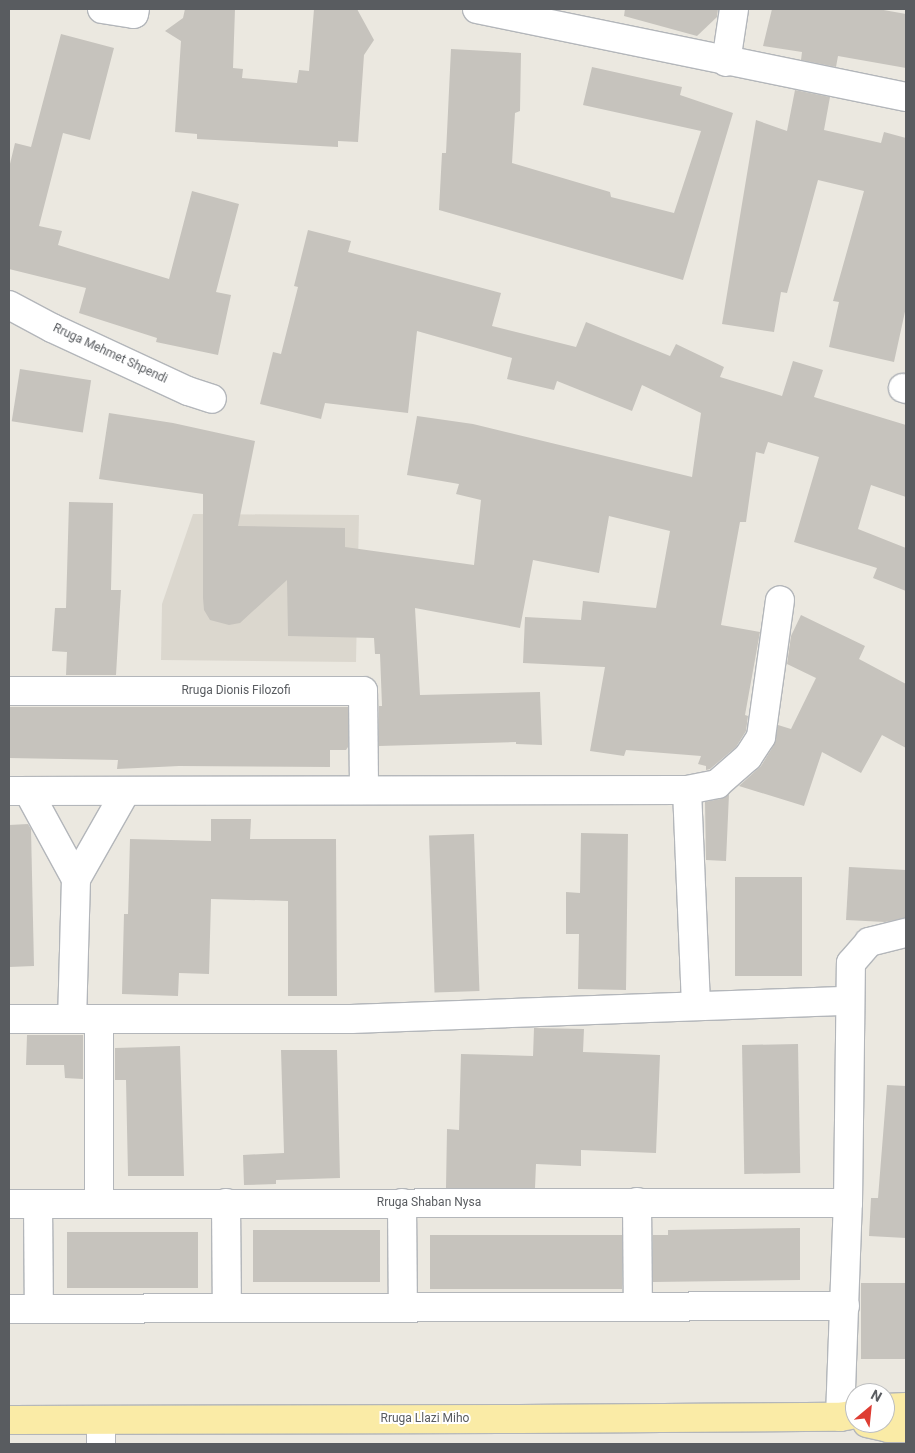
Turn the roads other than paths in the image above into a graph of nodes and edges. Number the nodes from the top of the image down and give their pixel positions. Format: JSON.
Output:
{"nodes":[{"id":1,"x":102,"y":9,"type":"edge"},
{"id":2,"x":477,"y":9,"type":"edge"},
{"id":3,"x":734,"y":9,"type":"edge"},
{"id":4,"x":134,"y":11,"type":"edge"},
{"id":5,"x":726,"y":62,"type":"junction"},
{"id":6,"x":906,"y":97,"type":"edge"},
{"id":7,"x":9,"y":306,"type":"edge"},
{"id":8,"x":212,"y":399,"type":"dead end"},
{"id":9,"x":780,"y":600,"type":"dead end"},
{"id":10,"x":9,"y":691,"type":"edge"},
{"id":11,"x":364,"y":790,"type":"junction"},
{"id":12,"x":688,"y":790,"type":"junction"},
{"id":13,"x":19,"y":791,"type":"edge"},
{"id":14,"x":126,"y":791,"type":"junction"},
{"id":15,"x":76,"y":879,"type":"junction"},
{"id":16,"x":906,"y":932,"type":"edge"},
{"id":17,"x":849,"y":1001,"type":"junction"},
{"id":18,"x":696,"y":1005,"type":"junction"},
{"id":19,"x":9,"y":1019,"type":"edge"},
{"id":20,"x":85,"y":1019,"type":"junction"},
{"id":21,"x":637,"y":1202,"type":"junction"},
{"id":22,"x":226,"y":1203,"type":"junction"},
{"id":23,"x":402,"y":1203,"type":"junction"},
{"id":24,"x":848,"y":1203,"type":"junction"},
{"id":25,"x":9,"y":1204,"type":"edge"},
{"id":26,"x":38,"y":1204,"type":"junction"},
{"id":27,"x":100,"y":1204,"type":"junction"},
{"id":28,"x":845,"y":1306,"type":"junction"},
{"id":29,"x":638,"y":1307,"type":"junction"},
{"id":30,"x":227,"y":1308,"type":"junction"},
{"id":31,"x":403,"y":1308,"type":"junction"},
{"id":32,"x":9,"y":1309,"type":"edge"},
{"id":33,"x":39,"y":1309,"type":"junction"},
{"id":34,"x":848,"y":1383,"type":"edge"},
{"id":35,"x":845,"y":1417,"type":"edge"},
{"id":36,"x":9,"y":1420,"type":"edge"},
{"id":37,"x":101,"y":1432,"type":"edge"}],
"edges":[{"from":1,"to":4,"type":"street"},
{"from":2,"to":5,"type":"street"},
{"from":3,"to":5,"type":"street"},
{"from":5,"to":6,"type":"street"},
{"from":7,"to":8,"type":"street","name":"Rruga Mehmet Shpendi"},
{"from":9,"to":12,"type":"street"},
{"from":10,"to":11,"type":"street","name":"Rruga Dionis Filozofi"},
{"from":11,"to":12,"type":"street"},
{"from":11,"to":14,"type":"street"},
{"from":12,"to":18,"type":"street"},
{"from":13,"to":14,"type":"street"},
{"from":13,"to":15,"type":"street"},
{"from":14,"to":15,"type":"street"},
{"from":15,"to":20,"type":"street"},
{"from":16,"to":17,"type":"street"},
{"from":17,"to":18,"type":"street"},
{"from":17,"to":24,"type":"street"},
{"from":18,"to":20,"type":"street"},
{"from":19,"to":20,"type":"street"},
{"from":20,"to":27,"type":"street"},
{"from":21,"to":23,"type":"street","name":"Rruga Shaban Nysa"},
{"from":21,"to":24,"type":"street","name":"Rruga Shaban Nysa"},
{"from":21,"to":29,"type":"street"},
{"from":22,"to":23,"type":"street","name":"Rruga Shaban Nysa"},
{"from":22,"to":27,"type":"street","name":"Rruga Shaban Nysa"},
{"from":22,"to":30,"type":"street"},
{"from":23,"to":31,"type":"street"},
{"from":24,"to":28,"type":"street"},
{"from":25,"to":26,"type":"street","name":"Rruga Shaban Nysa"},
{"from":26,"to":27,"type":"street","name":"Rruga Shaban Nysa"},
{"from":26,"to":33,"type":"street"},
{"from":28,"to":29,"type":"street"},
{"from":28,"to":34,"type":"street"},
{"from":29,"to":31,"type":"street"},
{"from":30,"to":31,"type":"street"},
{"from":30,"to":33,"type":"street"},
{"from":32,"to":33,"type":"street"},
{"from":35,"to":37,"type":"main road","name":"Rruga Llazi Miho"},
{"from":36,"to":37,"type":"main road","name":"Rruga Llazi Miho"}]}
